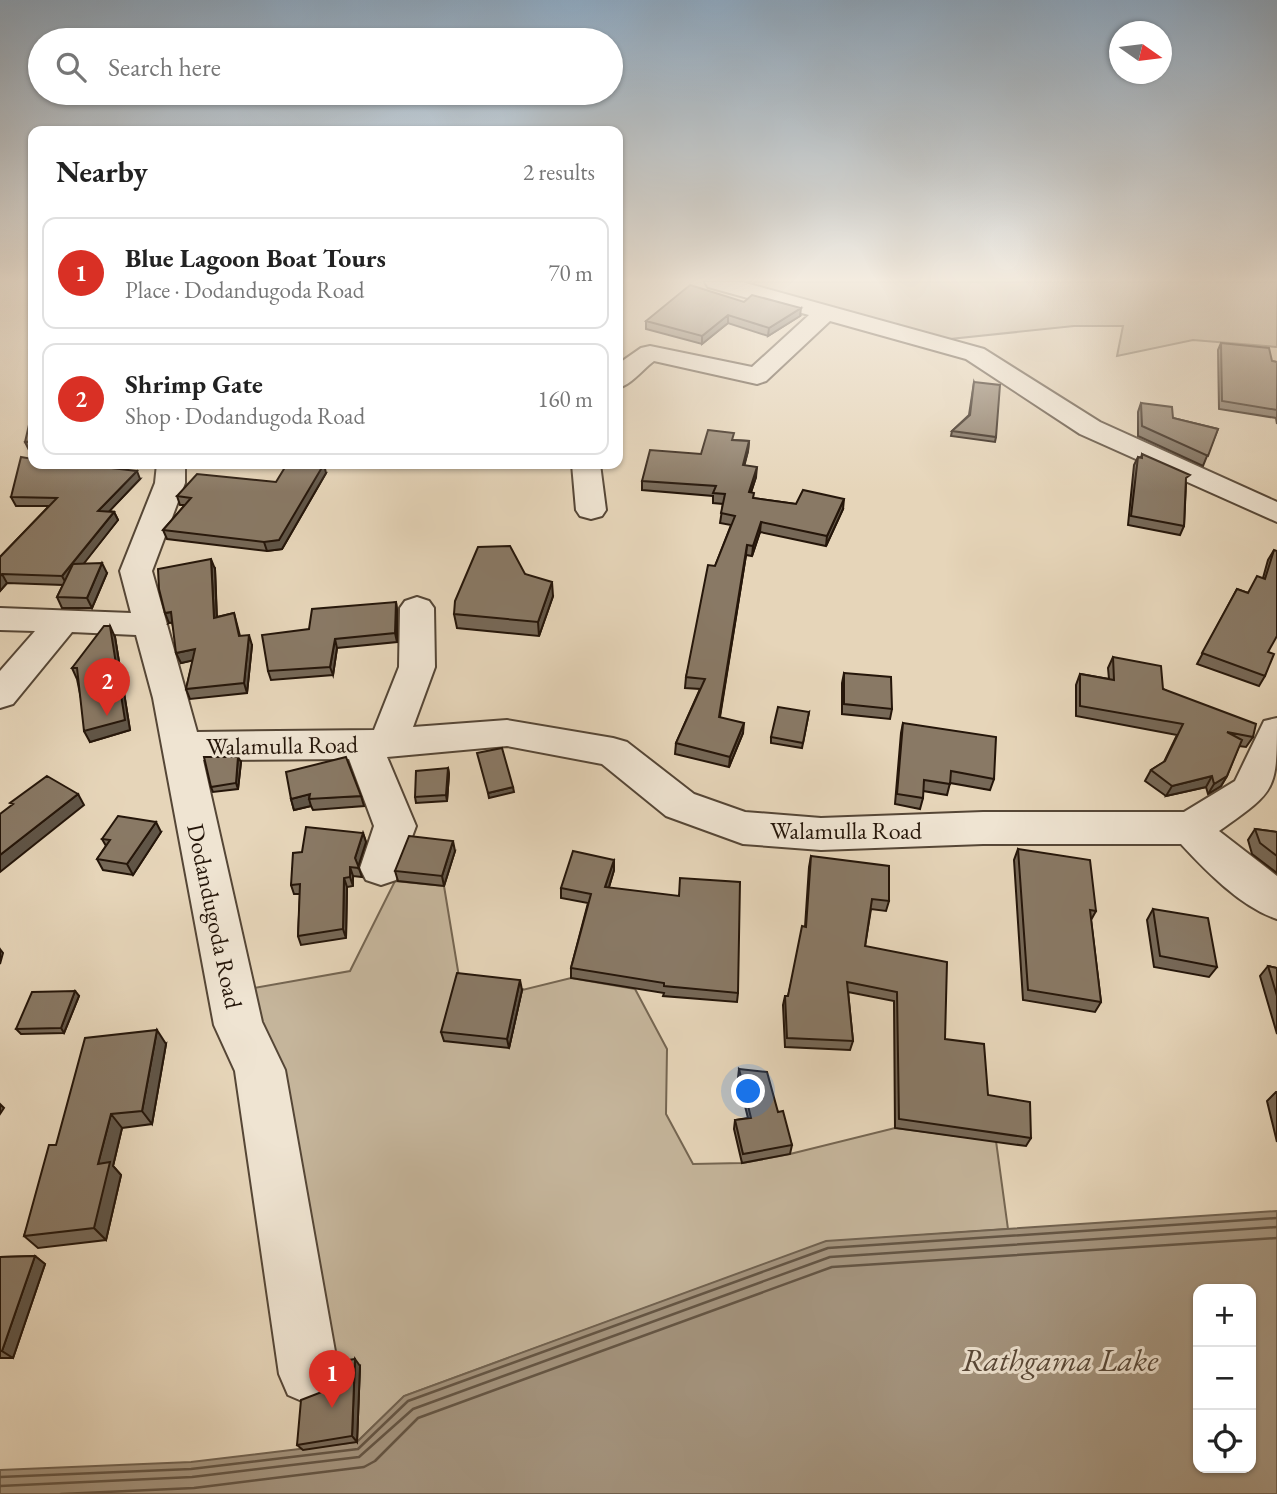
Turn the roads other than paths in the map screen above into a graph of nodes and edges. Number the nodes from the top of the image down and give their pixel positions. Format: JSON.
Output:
{"nodes":[{"id":1,"x":783,"y":352,"type":"edge"},
{"id":2,"x":967,"y":352,"type":"edge"},
{"id":3,"x":623,"y":374,"type":"edge"},
{"id":4,"x":171,"y":469,"type":"edge"},
{"id":5,"x":587,"y":469,"type":"edge"},
{"id":6,"x":591,"y":510,"type":"dead end"},
{"id":7,"x":1277,"y":513,"type":"edge"},
{"id":8,"x":417,"y":608,"type":"dead end"},
{"id":9,"x":0,"y":619,"type":"edge"},
{"id":10,"x":63,"y":621,"type":"junction"},
{"id":11,"x":148,"y":624,"type":"junction"},
{"id":12,"x":0,"y":695,"type":"edge"},
{"id":13,"x":1277,"y":731,"type":"edge"},
{"id":14,"x":376,"y":744,"type":"junction"},
{"id":15,"x":179,"y":746,"type":"junction"},
{"id":16,"x":1191,"y":828,"type":"junction"},
{"id":17,"x":381,"y":868,"type":"dead end"},
{"id":18,"x":1277,"y":901,"type":"edge"},
{"id":19,"x":309,"y":1374,"type":"dead end"}],
"edges":[{"from":1,"to":3,"type":"street"},
{"from":2,"to":7,"type":"street"},
{"from":4,"to":11,"type":"street","name":"Dodandugoda Road"},
{"from":5,"to":6,"type":"street"},
{"from":8,"to":14,"type":"street"},
{"from":9,"to":10,"type":"street"},
{"from":10,"to":11,"type":"street"},
{"from":10,"to":12,"type":"street"},
{"from":11,"to":15,"type":"street","name":"Dodandugoda Road"},
{"from":13,"to":16,"type":"street"},
{"from":14,"to":15,"type":"street","name":"Walamulla Road"},
{"from":14,"to":16,"type":"street","name":"Walamulla Road"},
{"from":14,"to":17,"type":"street"},
{"from":15,"to":19,"type":"street","name":"Dodandugoda Road"},
{"from":16,"to":18,"type":"street"}]}
